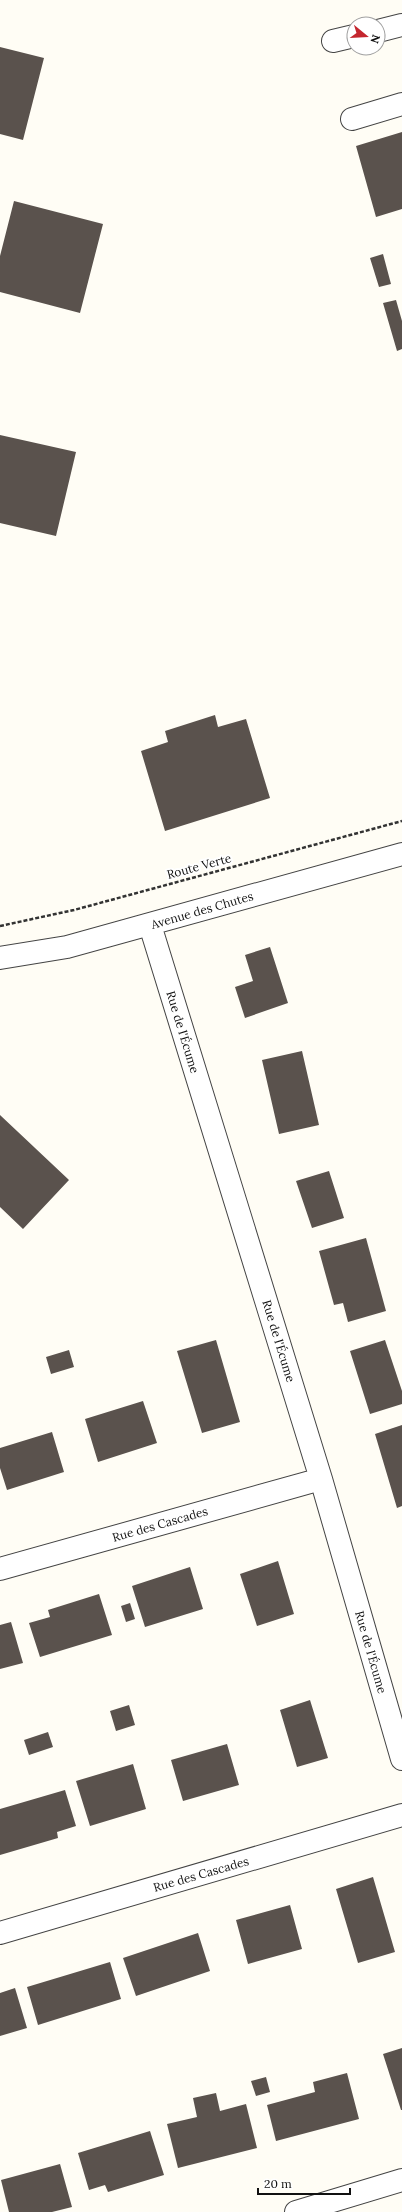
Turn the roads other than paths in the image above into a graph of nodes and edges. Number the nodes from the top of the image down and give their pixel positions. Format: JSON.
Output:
{"nodes":[{"id":1,"x":402,"y":25,"type":"edge"},
{"id":2,"x":386,"y":29,"type":"edge"},
{"id":3,"x":346,"y":38,"type":"edge"},
{"id":4,"x":333,"y":41,"type":"dead end"},
{"id":5,"x":402,"y":104,"type":"edge"},
{"id":6,"x":352,"y":119,"type":"dead end"},
{"id":7,"x":402,"y":854,"type":"edge"},
{"id":8,"x":150,"y":925,"type":"junction"},
{"id":9,"x":0,"y":958,"type":"edge"},
{"id":10,"x":321,"y":1479,"type":"junction"},
{"id":11,"x":0,"y":1569,"type":"edge"},
{"id":12,"x":402,"y":1759,"type":"edge"},
{"id":13,"x":402,"y":1815,"type":"edge"},
{"id":14,"x":0,"y":1933,"type":"edge"},
{"id":15,"x":402,"y":2180,"type":"edge"},
{"id":16,"x":296,"y":2212,"type":"edge"}],
"edges":[{"from":1,"to":2,"type":"street"},
{"from":3,"to":4,"type":"street"},
{"from":5,"to":6,"type":"street"},
{"from":7,"to":8,"type":"street","name":"Avenue des Chutes"},
{"from":8,"to":9,"type":"street","name":"Avenue des Chutes"},
{"from":8,"to":10,"type":"street","name":"Rue de l'Écume"},
{"from":10,"to":11,"type":"street","name":"Rue des Cascades"},
{"from":10,"to":12,"type":"street","name":"Rue de l'Écume"},
{"from":13,"to":14,"type":"street","name":"Rue des Cascades"},
{"from":15,"to":16,"type":"street"}]}
